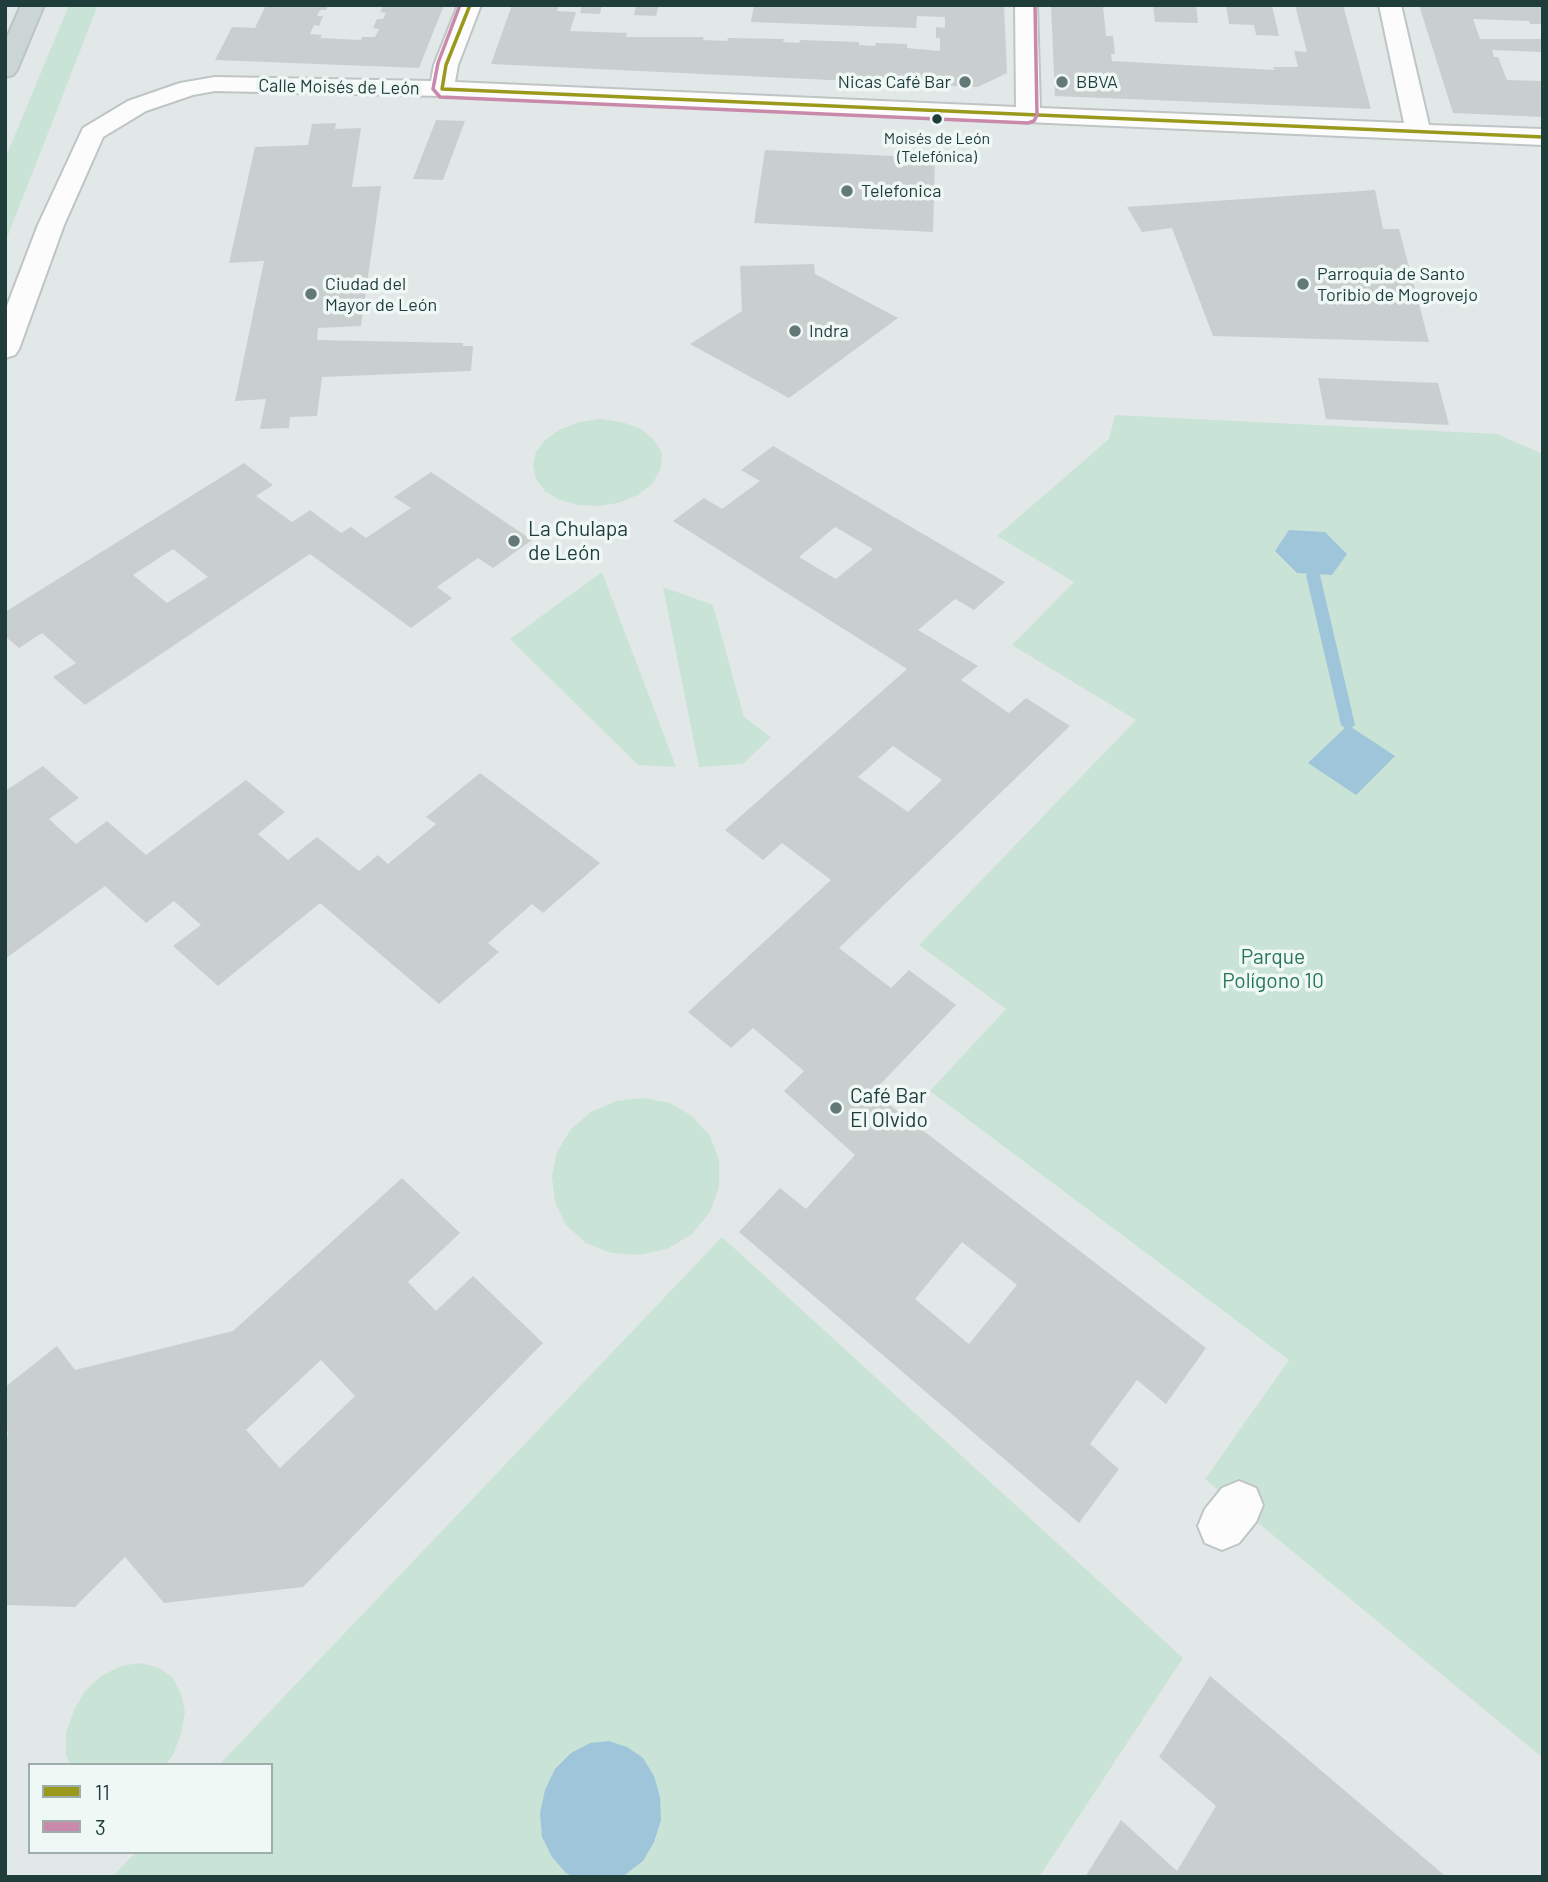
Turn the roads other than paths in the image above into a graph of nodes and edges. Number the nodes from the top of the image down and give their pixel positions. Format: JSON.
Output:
{"nodes":[{"id":1,"x":33,"y":5,"type":"edge"},
{"id":2,"x":470,"y":5,"type":"edge"},
{"id":3,"x":1026,"y":5,"type":"edge"},
{"id":4,"x":1390,"y":5,"type":"edge"},
{"id":5,"x":5,"y":70,"type":"edge"},
{"id":6,"x":442,"y":89,"type":"junction"},
{"id":7,"x":1028,"y":114,"type":"junction"},
{"id":8,"x":1418,"y":131,"type":"junction"},
{"id":9,"x":1543,"y":137,"type":"edge"},
{"id":10,"x":5,"y":349,"type":"edge"}],
"edges":[{"from":1,"to":5,"type":"main road"},
{"from":2,"to":6,"type":"street"},
{"from":3,"to":7,"type":"street"},
{"from":4,"to":8,"type":"street"},
{"from":6,"to":7,"type":"street","name":"Calle Moisés de León"},
{"from":6,"to":10,"type":"street","name":"Calle Moisés de León"},
{"from":7,"to":8,"type":"street","name":"Calle Moisés de León"},
{"from":8,"to":9,"type":"street","name":"Calle Moisés de León"}]}
